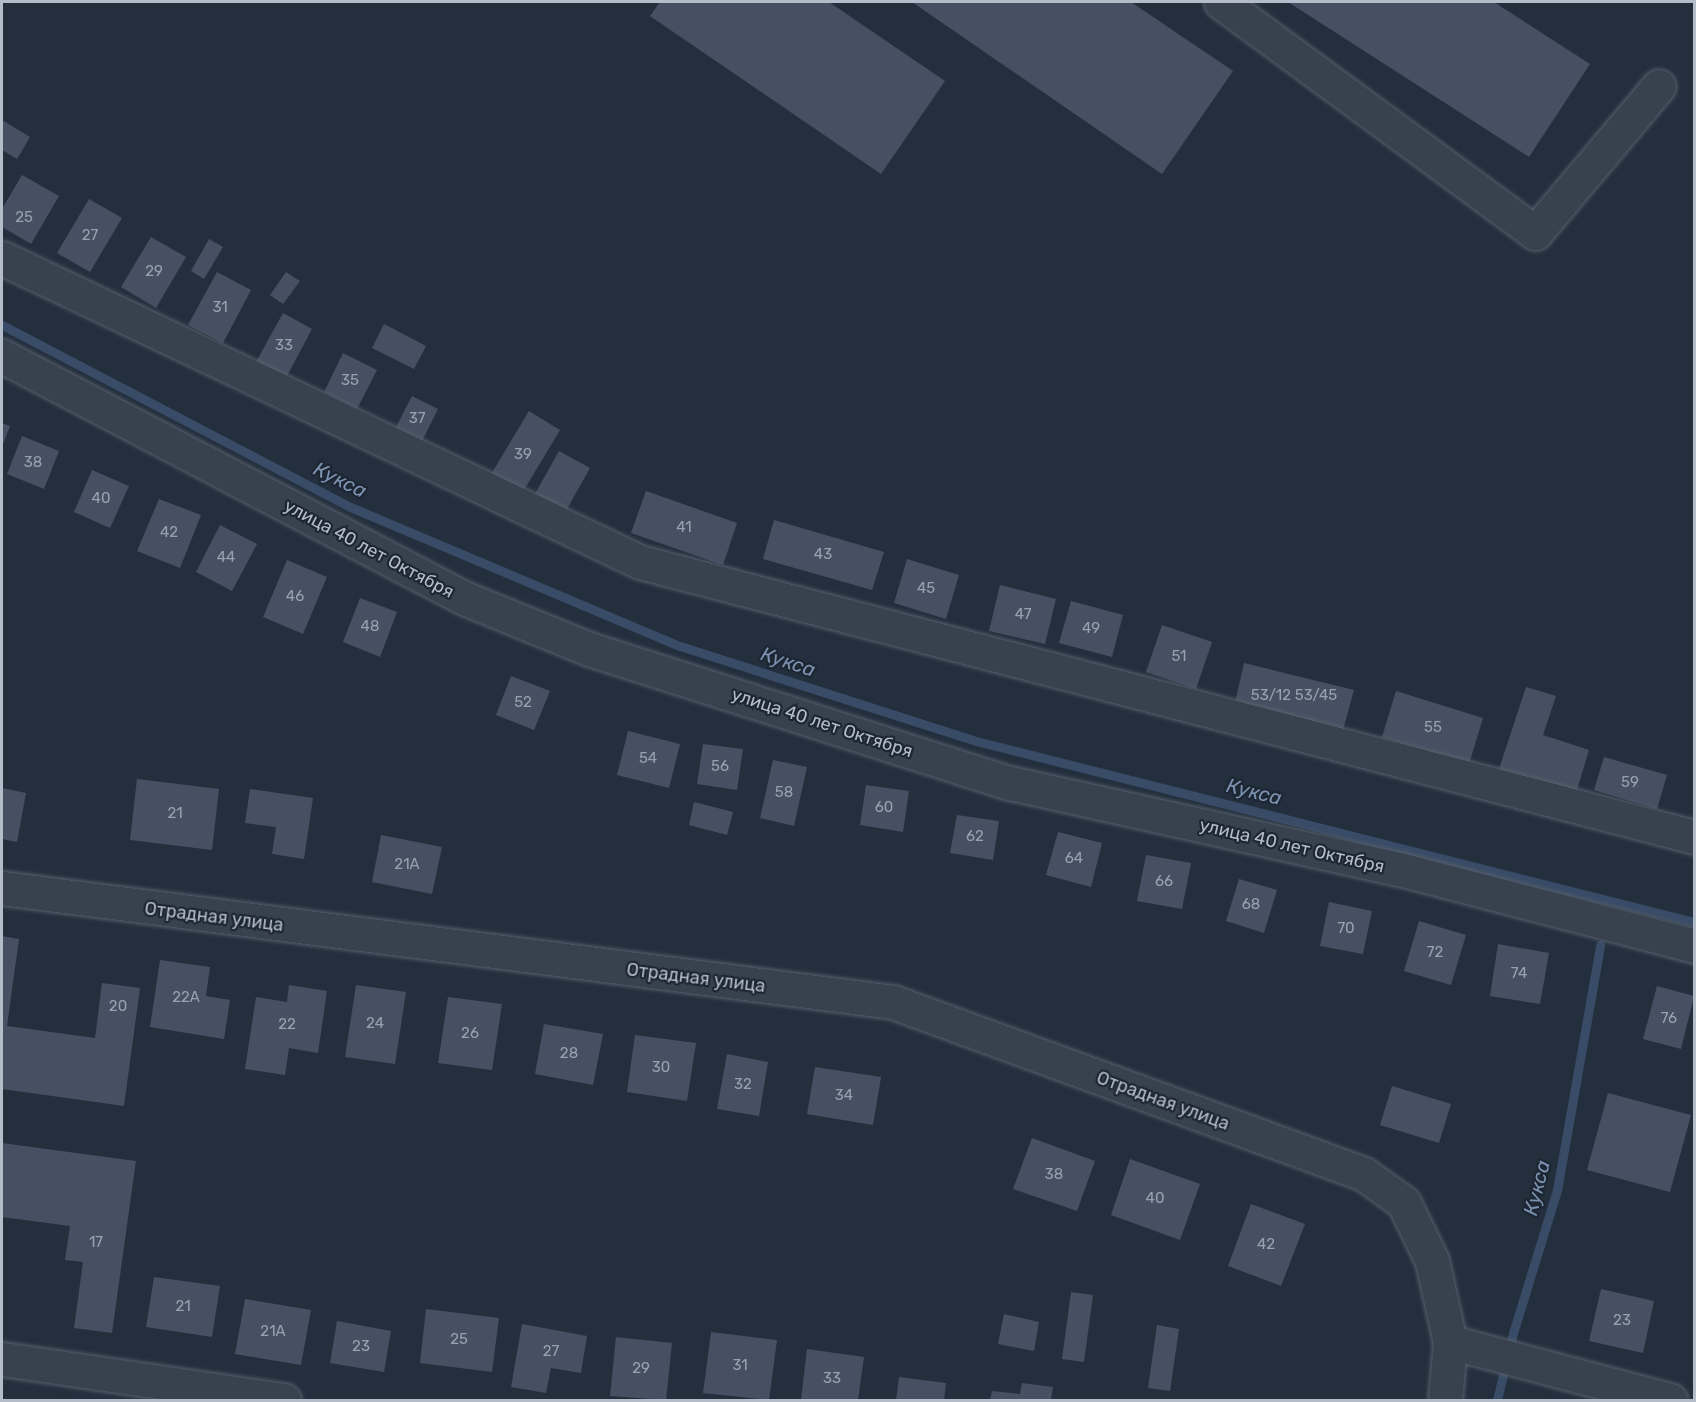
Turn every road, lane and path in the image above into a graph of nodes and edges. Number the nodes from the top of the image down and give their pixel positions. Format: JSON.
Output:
{"nodes":[{"id":1,"x":1221,"y":2,"type":"edge"},
{"id":2,"x":1659,"y":86,"type":"dead end"},
{"id":3,"x":2,"y":258,"type":"edge"},
{"id":4,"x":2,"y":356,"type":"edge"},
{"id":5,"x":1695,"y":837,"type":"edge"},
{"id":6,"x":2,"y":888,"type":"edge"},
{"id":7,"x":1695,"y":946,"type":"edge"},
{"id":8,"x":1450,"y":1342,"type":"junction"},
{"id":9,"x":2,"y":1359,"type":"edge"},
{"id":10,"x":284,"y":1401,"type":"edge"},
{"id":11,"x":1445,"y":1401,"type":"edge"},
{"id":12,"x":1670,"y":1401,"type":"edge"}],
"edges":[{"from":1,"to":2,"type":"street"},
{"from":3,"to":5,"type":"street"},
{"from":4,"to":7,"type":"street","name":"улица 40 лет Октября"},
{"from":6,"to":8,"type":"street","name":"Отрадная улица"},
{"from":8,"to":11,"type":"street","name":"Отрадная улица"},
{"from":8,"to":12,"type":"street"},
{"from":9,"to":10,"type":"street"}]}
